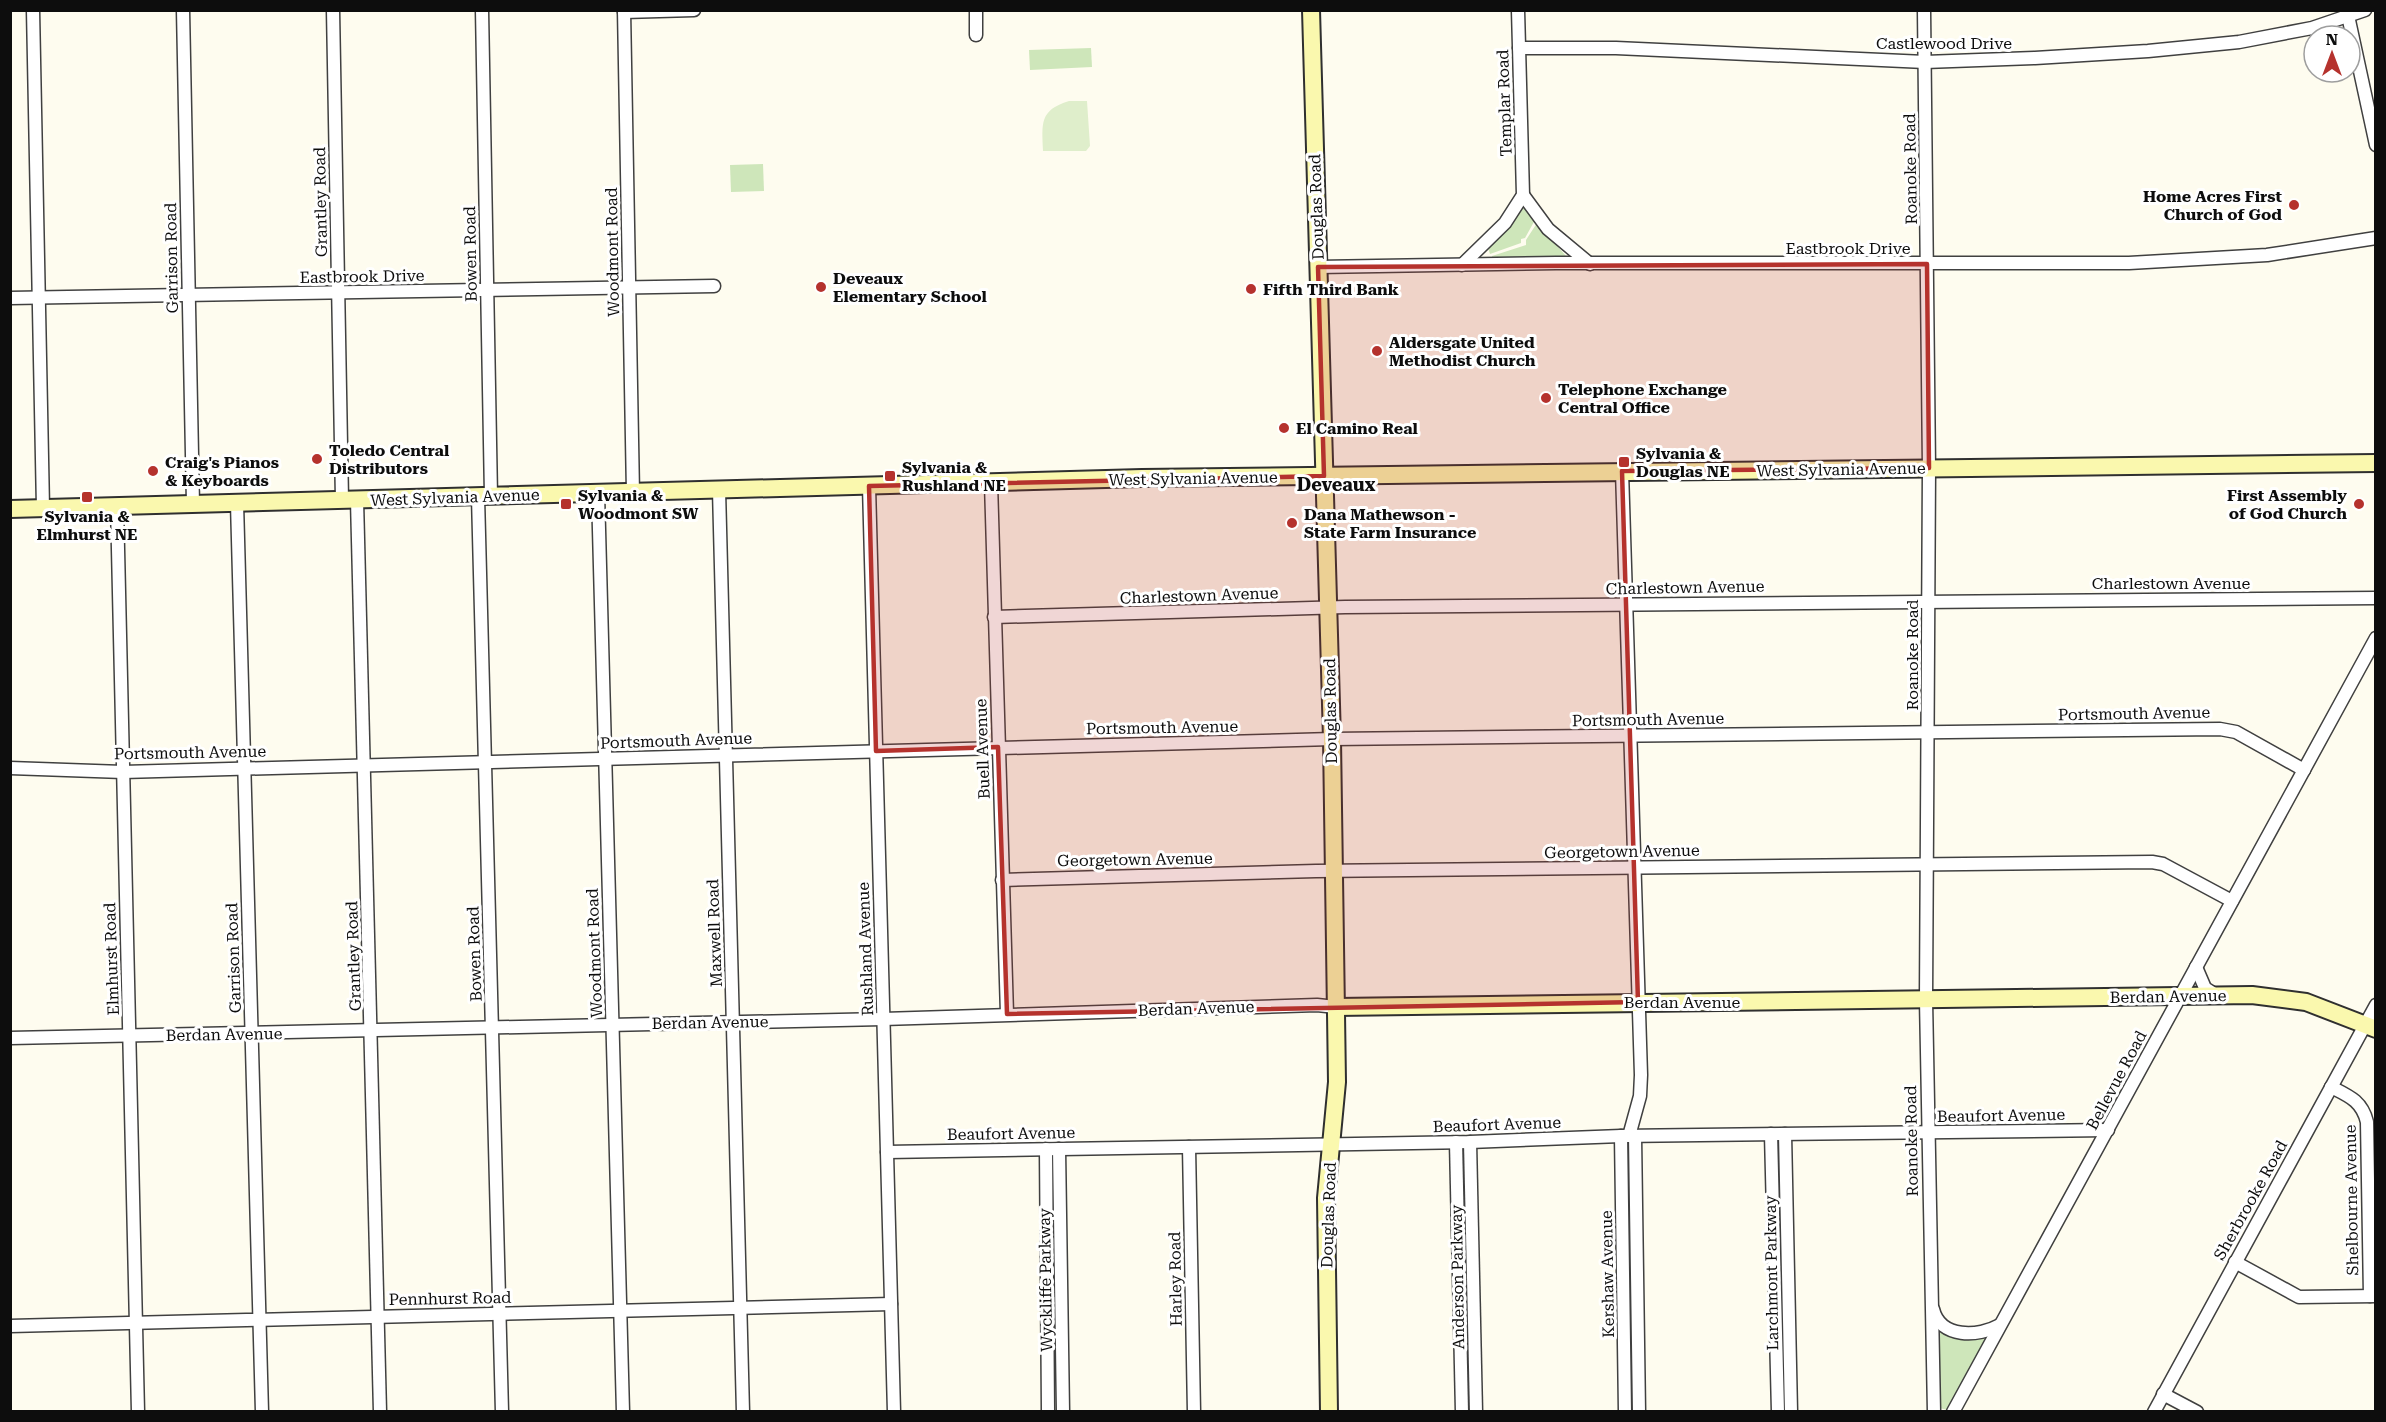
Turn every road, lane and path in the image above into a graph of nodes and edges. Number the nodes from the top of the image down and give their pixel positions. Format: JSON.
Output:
{"nodes":[{"id":1,"x":33,"y":10,"type":"edge"},
{"id":2,"x":183,"y":10,"type":"edge"},
{"id":3,"x":333,"y":10,"type":"edge"},
{"id":4,"x":482,"y":10,"type":"edge"},
{"id":5,"x":694,"y":10,"type":"edge"},
{"id":6,"x":976,"y":10,"type":"edge"},
{"id":7,"x":1311,"y":10,"type":"edge"},
{"id":8,"x":1518,"y":10,"type":"edge"},
{"id":9,"x":1924,"y":10,"type":"edge"},
{"id":10,"x":2365,"y":10,"type":"edge"},
{"id":11,"x":624,"y":11,"type":"edge"},
{"id":12,"x":2348,"y":14,"type":"edge"},
{"id":13,"x":976,"y":35,"type":"dead end"},
{"id":14,"x":1519,"y":48,"type":"junction"},
{"id":15,"x":1925,"y":62,"type":"junction"},
{"id":16,"x":2376,"y":145,"type":"edge"},
{"id":17,"x":1523,"y":195,"type":"junction"},
{"id":18,"x":2376,"y":238,"type":"edge"},
{"id":19,"x":1590,"y":264,"type":"junction"},
{"id":20,"x":1928,"y":264,"type":"junction"},
{"id":21,"x":1462,"y":265,"type":"junction"},
{"id":22,"x":1318,"y":267,"type":"junction"},
{"id":23,"x":714,"y":286,"type":"dead end"},
{"id":24,"x":629,"y":287,"type":"junction"},
{"id":25,"x":488,"y":290,"type":"junction"},
{"id":26,"x":338,"y":293,"type":"junction"},
{"id":27,"x":189,"y":296,"type":"junction"},
{"id":28,"x":10,"y":298,"type":"edge"},
{"id":29,"x":38,"y":298,"type":"junction"},
{"id":30,"x":2376,"y":463,"type":"edge"},
{"id":31,"x":1929,"y":468,"type":"junction"},
{"id":32,"x":1622,"y":471,"type":"junction"},
{"id":33,"x":1324,"y":476,"type":"junction"},
{"id":34,"x":991,"y":483,"type":"junction"},
{"id":35,"x":868,"y":486,"type":"junction"},
{"id":36,"x":719,"y":490,"type":"junction"},
{"id":37,"x":598,"y":493,"type":"junction"},
{"id":38,"x":633,"y":493,"type":"junction"},
{"id":39,"x":484,"y":496,"type":"junction"},
{"id":40,"x":350,"y":500,"type":"junction"},
{"id":41,"x":237,"y":503,"type":"junction"},
{"id":42,"x":193,"y":504,"type":"junction"},
{"id":43,"x":117,"y":506,"type":"junction"},
{"id":44,"x":10,"y":508,"type":"edge"},
{"id":45,"x":43,"y":508,"type":"junction"},
{"id":46,"x":2376,"y":598,"type":"edge"},
{"id":47,"x":1928,"y":601,"type":"junction"},
{"id":48,"x":1627,"y":604,"type":"junction"},
{"id":49,"x":1328,"y":608,"type":"junction"},
{"id":50,"x":994,"y":617,"type":"junction"},
{"id":51,"x":2376,"y":638,"type":"edge"},
{"id":52,"x":1928,"y":732,"type":"junction"},
{"id":53,"x":1630,"y":736,"type":"junction"},
{"id":54,"x":1332,"y":739,"type":"junction"},
{"id":55,"x":998,"y":747,"type":"junction"},
{"id":56,"x":876,"y":751,"type":"junction"},
{"id":57,"x":726,"y":755,"type":"junction"},
{"id":58,"x":605,"y":759,"type":"junction"},
{"id":59,"x":485,"y":761,"type":"junction"},
{"id":60,"x":364,"y":764,"type":"junction"},
{"id":61,"x":10,"y":768,"type":"edge"},
{"id":62,"x":244,"y":769,"type":"junction"},
{"id":63,"x":2304,"y":770,"type":"junction"},
{"id":64,"x":123,"y":772,"type":"junction"},
{"id":65,"x":1927,"y":864,"type":"junction"},
{"id":66,"x":1634,"y":868,"type":"junction"},
{"id":67,"x":1333,"y":871,"type":"junction"},
{"id":68,"x":1002,"y":879,"type":"junction"},
{"id":69,"x":2232,"y":901,"type":"junction"},
{"id":70,"x":2196,"y":967,"type":"junction"},
{"id":71,"x":2180,"y":995,"type":"junction"},
{"id":72,"x":2216,"y":995,"type":"junction"},
{"id":73,"x":1926,"y":1000,"type":"junction"},
{"id":74,"x":1638,"y":1002,"type":"junction"},
{"id":75,"x":2376,"y":1005,"type":"edge"},
{"id":76,"x":1336,"y":1006,"type":"junction"},
{"id":77,"x":1007,"y":1014,"type":"junction"},
{"id":78,"x":883,"y":1019,"type":"junction"},
{"id":79,"x":734,"y":1022,"type":"junction"},
{"id":80,"x":612,"y":1024,"type":"junction"},
{"id":81,"x":492,"y":1026,"type":"junction"},
{"id":82,"x":2370,"y":1027,"type":"edge"},
{"id":83,"x":371,"y":1031,"type":"junction"},
{"id":84,"x":251,"y":1033,"type":"junction"},
{"id":85,"x":130,"y":1036,"type":"junction"},
{"id":86,"x":10,"y":1038,"type":"edge"},
{"id":87,"x":2331,"y":1087,"type":"junction"},
{"id":88,"x":2108,"y":1130,"type":"junction"},
{"id":89,"x":1927,"y":1132,"type":"junction"},
{"id":90,"x":1771,"y":1134,"type":"junction"},
{"id":91,"x":1785,"y":1134,"type":"junction"},
{"id":92,"x":1628,"y":1136,"type":"junction"},
{"id":93,"x":1456,"y":1142,"type":"junction"},
{"id":94,"x":1470,"y":1142,"type":"junction"},
{"id":95,"x":1332,"y":1144,"type":"junction"},
{"id":96,"x":1189,"y":1147,"type":"junction"},
{"id":97,"x":1046,"y":1149,"type":"junction"},
{"id":98,"x":1059,"y":1149,"type":"junction"},
{"id":99,"x":887,"y":1152,"type":"junction"},
{"id":100,"x":2235,"y":1262,"type":"junction"},
{"id":101,"x":2373,"y":1296,"type":"edge"},
{"id":102,"x":1930,"y":1299,"type":"junction"},
{"id":103,"x":891,"y":1304,"type":"junction"},
{"id":104,"x":741,"y":1308,"type":"junction"},
{"id":105,"x":620,"y":1310,"type":"junction"},
{"id":106,"x":500,"y":1314,"type":"junction"},
{"id":107,"x":378,"y":1316,"type":"junction"},
{"id":108,"x":259,"y":1320,"type":"junction"},
{"id":109,"x":136,"y":1323,"type":"junction"},
{"id":110,"x":2000,"y":1325,"type":"junction"},
{"id":111,"x":10,"y":1326,"type":"edge"},
{"id":112,"x":2163,"y":1394,"type":"junction"},
{"id":113,"x":138,"y":1412,"type":"edge"},
{"id":114,"x":262,"y":1412,"type":"edge"},
{"id":115,"x":380,"y":1412,"type":"edge"},
{"id":116,"x":502,"y":1412,"type":"edge"},
{"id":117,"x":623,"y":1412,"type":"edge"},
{"id":118,"x":743,"y":1412,"type":"edge"},
{"id":119,"x":894,"y":1412,"type":"edge"},
{"id":120,"x":1048,"y":1412,"type":"edge"},
{"id":121,"x":1063,"y":1412,"type":"edge"},
{"id":122,"x":1194,"y":1412,"type":"edge"},
{"id":123,"x":1329,"y":1412,"type":"edge"},
{"id":124,"x":1462,"y":1412,"type":"edge"},
{"id":125,"x":1476,"y":1412,"type":"edge"},
{"id":126,"x":1625,"y":1412,"type":"edge"},
{"id":127,"x":1639,"y":1412,"type":"edge"},
{"id":128,"x":1778,"y":1412,"type":"edge"},
{"id":129,"x":1791,"y":1412,"type":"edge"},
{"id":130,"x":1934,"y":1412,"type":"edge"},
{"id":131,"x":1953,"y":1412,"type":"edge"},
{"id":132,"x":2154,"y":1412,"type":"edge"},
{"id":133,"x":2197,"y":1412,"type":"edge"}],
"edges":[{"from":1,"to":29,"type":"street"},
{"from":2,"to":27,"type":"street","name":"Garrison Road"},
{"from":3,"to":26,"type":"street","name":"Grantley Road"},
{"from":4,"to":25,"type":"street","name":"Bowen Road"},
{"from":5,"to":11,"type":"street"},
{"from":6,"to":13,"type":"street"},
{"from":7,"to":22,"type":"street","name":"Douglas Road"},
{"from":8,"to":14,"type":"street","name":"Templar Road"},
{"from":9,"to":15,"type":"street","name":"Roanoke Road"},
{"from":10,"to":12,"type":"street","name":"Castlewood Drive"},
{"from":11,"to":24,"type":"street","name":"Woodmont Road"},
{"from":12,"to":15,"type":"street","name":"Castlewood Drive"},
{"from":12,"to":16,"type":"street"},
{"from":14,"to":15,"type":"street","name":"Castlewood Drive"},
{"from":14,"to":17,"type":"street","name":"Templar Road"},
{"from":15,"to":20,"type":"street","name":"Roanoke Road"},
{"from":17,"to":19,"type":"street"},
{"from":17,"to":21,"type":"street"},
{"from":18,"to":20,"type":"street","name":"Eastbrook Drive"},
{"from":19,"to":20,"type":"street","name":"Eastbrook Drive"},
{"from":19,"to":21,"type":"street","name":"Eastbrook Drive"},
{"from":20,"to":31,"type":"street","name":"Roanoke Road"},
{"from":21,"to":22,"type":"street","name":"Eastbrook Drive"},
{"from":22,"to":33,"type":"street","name":"Douglas Road"},
{"from":23,"to":24,"type":"street","name":"Eastbrook Drive"},
{"from":24,"to":25,"type":"street","name":"Eastbrook Drive"},
{"from":24,"to":38,"type":"street","name":"Woodmont Road"},
{"from":25,"to":26,"type":"street","name":"Eastbrook Drive"},
{"from":25,"to":39,"type":"street","name":"Bowen Road"},
{"from":26,"to":27,"type":"street","name":"Eastbrook Drive"},
{"from":26,"to":40,"type":"street","name":"Grantley Road"},
{"from":27,"to":29,"type":"street","name":"Eastbrook Drive"},
{"from":27,"to":42,"type":"street","name":"Garrison Road"},
{"from":28,"to":29,"type":"street","name":"Eastbrook Drive"},
{"from":29,"to":45,"type":"street"},
{"from":30,"to":31,"type":"street","name":"West Sylvania Avenue"},
{"from":31,"to":32,"type":"street","name":"West Sylvania Avenue"},
{"from":31,"to":47,"type":"street","name":"Roanoke Road"},
{"from":32,"to":33,"type":"street","name":"West Sylvania Avenue"},
{"from":32,"to":48,"type":"street","name":"Kershaw Avenue"},
{"from":33,"to":34,"type":"street","name":"West Sylvania Avenue"},
{"from":33,"to":49,"type":"street","name":"Douglas Road"},
{"from":34,"to":35,"type":"street","name":"West Sylvania Avenue"},
{"from":34,"to":50,"type":"street","name":"Buell Avenue"},
{"from":35,"to":36,"type":"street","name":"West Sylvania Avenue"},
{"from":35,"to":56,"type":"street","name":"Rushland Avenue"},
{"from":36,"to":38,"type":"street","name":"West Sylvania Avenue"},
{"from":36,"to":57,"type":"street","name":"Maxwell Road"},
{"from":37,"to":38,"type":"street","name":"West Sylvania Avenue"},
{"from":37,"to":39,"type":"street","name":"West Sylvania Avenue"},
{"from":37,"to":58,"type":"street","name":"Woodmont Road"},
{"from":39,"to":40,"type":"street","name":"West Sylvania Avenue"},
{"from":39,"to":59,"type":"street","name":"Bowen Road"},
{"from":40,"to":41,"type":"street","name":"West Sylvania Avenue"},
{"from":40,"to":60,"type":"street","name":"Grantley Road"},
{"from":41,"to":42,"type":"street","name":"West Sylvania Avenue"},
{"from":41,"to":62,"type":"street","name":"Garrison Road"},
{"from":42,"to":43,"type":"street","name":"West Sylvania Avenue"},
{"from":43,"to":45,"type":"street","name":"West Sylvania Avenue"},
{"from":43,"to":64,"type":"street","name":"Elmhurst Road"},
{"from":44,"to":45,"type":"street","name":"West Sylvania Avenue"},
{"from":46,"to":47,"type":"street","name":"Charlestown Avenue"},
{"from":47,"to":48,"type":"street","name":"Charlestown Avenue"},
{"from":47,"to":52,"type":"street","name":"Roanoke Road"},
{"from":48,"to":49,"type":"street","name":"Charlestown Avenue"},
{"from":48,"to":53,"type":"street","name":"Kershaw Avenue"},
{"from":49,"to":50,"type":"street","name":"Charlestown Avenue"},
{"from":49,"to":54,"type":"street","name":"Douglas Road"},
{"from":50,"to":55,"type":"street","name":"Buell Avenue"},
{"from":51,"to":63,"type":"street","name":"Bellevue Road"},
{"from":52,"to":53,"type":"street","name":"Portsmouth Avenue"},
{"from":52,"to":63,"type":"street","name":"Portsmouth Avenue"},
{"from":52,"to":65,"type":"street","name":"Roanoke Road"},
{"from":53,"to":54,"type":"street","name":"Portsmouth Avenue"},
{"from":53,"to":66,"type":"street","name":"Kershaw Avenue"},
{"from":54,"to":55,"type":"street","name":"Portsmouth Avenue"},
{"from":54,"to":67,"type":"street","name":"Douglas Road"},
{"from":55,"to":56,"type":"street","name":"Portsmouth Avenue"},
{"from":55,"to":68,"type":"street","name":"Buell Avenue"},
{"from":56,"to":57,"type":"street","name":"Portsmouth Avenue"},
{"from":56,"to":78,"type":"street","name":"Rushland Avenue"},
{"from":57,"to":58,"type":"street","name":"Portsmouth Avenue"},
{"from":57,"to":79,"type":"street","name":"Maxwell Road"},
{"from":58,"to":59,"type":"street","name":"Portsmouth Avenue"},
{"from":58,"to":80,"type":"street","name":"Woodmont Road"},
{"from":59,"to":60,"type":"street","name":"Portsmouth Avenue"},
{"from":59,"to":81,"type":"street","name":"Bowen Road"},
{"from":60,"to":62,"type":"street","name":"Portsmouth Avenue"},
{"from":60,"to":83,"type":"street","name":"Grantley Road"},
{"from":61,"to":64,"type":"street","name":"Portsmouth Avenue"},
{"from":62,"to":64,"type":"street","name":"Portsmouth Avenue"},
{"from":62,"to":84,"type":"street","name":"Garrison Road"},
{"from":63,"to":69,"type":"street","name":"Bellevue Road"},
{"from":64,"to":85,"type":"street","name":"Elmhurst Road"},
{"from":65,"to":66,"type":"street","name":"Georgetown Avenue"},
{"from":65,"to":69,"type":"street","name":"Georgetown Avenue"},
{"from":65,"to":73,"type":"street","name":"Roanoke Road"},
{"from":66,"to":67,"type":"street","name":"Georgetown Avenue"},
{"from":66,"to":74,"type":"street","name":"Kershaw Avenue"},
{"from":67,"to":68,"type":"street","name":"Georgetown Avenue"},
{"from":67,"to":76,"type":"street","name":"Douglas Road"},
{"from":68,"to":77,"type":"street","name":"Buell Avenue"},
{"from":69,"to":70,"type":"street","name":"Bellevue Road"},
{"from":70,"to":71,"type":"street","name":"Bellevue Road"},
{"from":70,"to":72,"type":"street"},
{"from":71,"to":72,"type":"street","name":"Berdan Avenue"},
{"from":71,"to":73,"type":"street","name":"Berdan Avenue"},
{"from":71,"to":88,"type":"street","name":"Bellevue Road"},
{"from":72,"to":82,"type":"street","name":"Berdan Avenue"},
{"from":73,"to":74,"type":"street","name":"Berdan Avenue"},
{"from":73,"to":89,"type":"street","name":"Roanoke Road"},
{"from":74,"to":76,"type":"street","name":"Berdan Avenue"},
{"from":74,"to":92,"type":"street","name":"Kershaw Avenue"},
{"from":75,"to":82,"type":"street","name":"Sherbrooke Road"},
{"from":76,"to":77,"type":"street","name":"Berdan Avenue"},
{"from":76,"to":95,"type":"street","name":"Douglas Road"},
{"from":77,"to":78,"type":"street","name":"Berdan Avenue"},
{"from":78,"to":79,"type":"street","name":"Berdan Avenue"},
{"from":78,"to":99,"type":"street","name":"Rushland Avenue"},
{"from":79,"to":80,"type":"street","name":"Berdan Avenue"},
{"from":79,"to":104,"type":"street","name":"Maxwell Road"},
{"from":80,"to":81,"type":"street","name":"Berdan Avenue"},
{"from":80,"to":105,"type":"street","name":"Woodmont Road"},
{"from":81,"to":83,"type":"street","name":"Berdan Avenue"},
{"from":81,"to":106,"type":"street","name":"Bowen Road"},
{"from":82,"to":87,"type":"street","name":"Sherbrooke Road"},
{"from":83,"to":84,"type":"street","name":"Berdan Avenue"},
{"from":83,"to":107,"type":"street","name":"Grantley Road"},
{"from":84,"to":85,"type":"street","name":"Berdan Avenue"},
{"from":84,"to":108,"type":"street","name":"Garrison Road"},
{"from":85,"to":86,"type":"street","name":"Berdan Avenue"},
{"from":85,"to":109,"type":"street","name":"Elmhurst Road"},
{"from":87,"to":100,"type":"street","name":"Sherbrooke Road"},
{"from":87,"to":101,"type":"street","name":"Shelbourne Avenue"},
{"from":88,"to":89,"type":"street","name":"Beaufort Avenue"},
{"from":88,"to":110,"type":"street","name":"Bellevue Road"},
{"from":89,"to":91,"type":"street","name":"Beaufort Avenue"},
{"from":89,"to":102,"type":"street","name":"Roanoke Road"},
{"from":90,"to":91,"type":"street","name":"Beaufort Avenue"},
{"from":90,"to":92,"type":"street","name":"Beaufort Avenue"},
{"from":90,"to":128,"type":"street","name":"Larchmont Parkway"},
{"from":91,"to":129,"type":"street","name":"Larchmont Parkway"},
{"from":92,"to":94,"type":"street","name":"Beaufort Avenue"},
{"from":92,"to":126,"type":"street","name":"Kershaw Avenue"},
{"from":92,"to":127,"type":"street","name":"Kershaw Avenue"},
{"from":93,"to":94,"type":"street","name":"Beaufort Avenue"},
{"from":93,"to":95,"type":"street","name":"Beaufort Avenue"},
{"from":93,"to":124,"type":"street","name":"Anderson Parkway"},
{"from":94,"to":125,"type":"street","name":"Anderson Parkway"},
{"from":95,"to":96,"type":"street","name":"Beaufort Avenue"},
{"from":95,"to":123,"type":"street","name":"Douglas Road"},
{"from":96,"to":98,"type":"street","name":"Beaufort Avenue"},
{"from":96,"to":122,"type":"street","name":"Harley Road"},
{"from":97,"to":98,"type":"street","name":"Beaufort Avenue"},
{"from":97,"to":99,"type":"street","name":"Beaufort Avenue"},
{"from":97,"to":120,"type":"street","name":"Wyckliffe Parkway"},
{"from":98,"to":121,"type":"street","name":"Wyckliffe Parkway"},
{"from":99,"to":103,"type":"street","name":"Rushland Avenue"},
{"from":100,"to":101,"type":"street"},
{"from":100,"to":112,"type":"street","name":"Sherbrooke Road"},
{"from":102,"to":110,"type":"street","name":"Roanoke Road"},
{"from":102,"to":130,"type":"street","name":"Roanoke Road"},
{"from":103,"to":104,"type":"street","name":"Pennhurst Road"},
{"from":103,"to":119,"type":"street","name":"Rushland Avenue"},
{"from":104,"to":105,"type":"street","name":"Pennhurst Road"},
{"from":104,"to":118,"type":"street","name":"Maxwell Road"},
{"from":105,"to":106,"type":"street","name":"Pennhurst Road"},
{"from":105,"to":117,"type":"street","name":"Woodmont Road"},
{"from":106,"to":107,"type":"street","name":"Pennhurst Road"},
{"from":106,"to":116,"type":"street","name":"Bowen Road"},
{"from":107,"to":108,"type":"street","name":"Pennhurst Road"},
{"from":107,"to":115,"type":"street","name":"Grantley Road"},
{"from":108,"to":109,"type":"street","name":"Pennhurst Road"},
{"from":108,"to":114,"type":"street","name":"Garrison Road"},
{"from":109,"to":111,"type":"street","name":"Pennhurst Road"},
{"from":109,"to":113,"type":"street","name":"Elmhurst Road"},
{"from":110,"to":131,"type":"street","name":"Bellevue Road"},
{"from":112,"to":132,"type":"street","name":"Sherbrooke Road"},
{"from":112,"to":133,"type":"street"}]}
